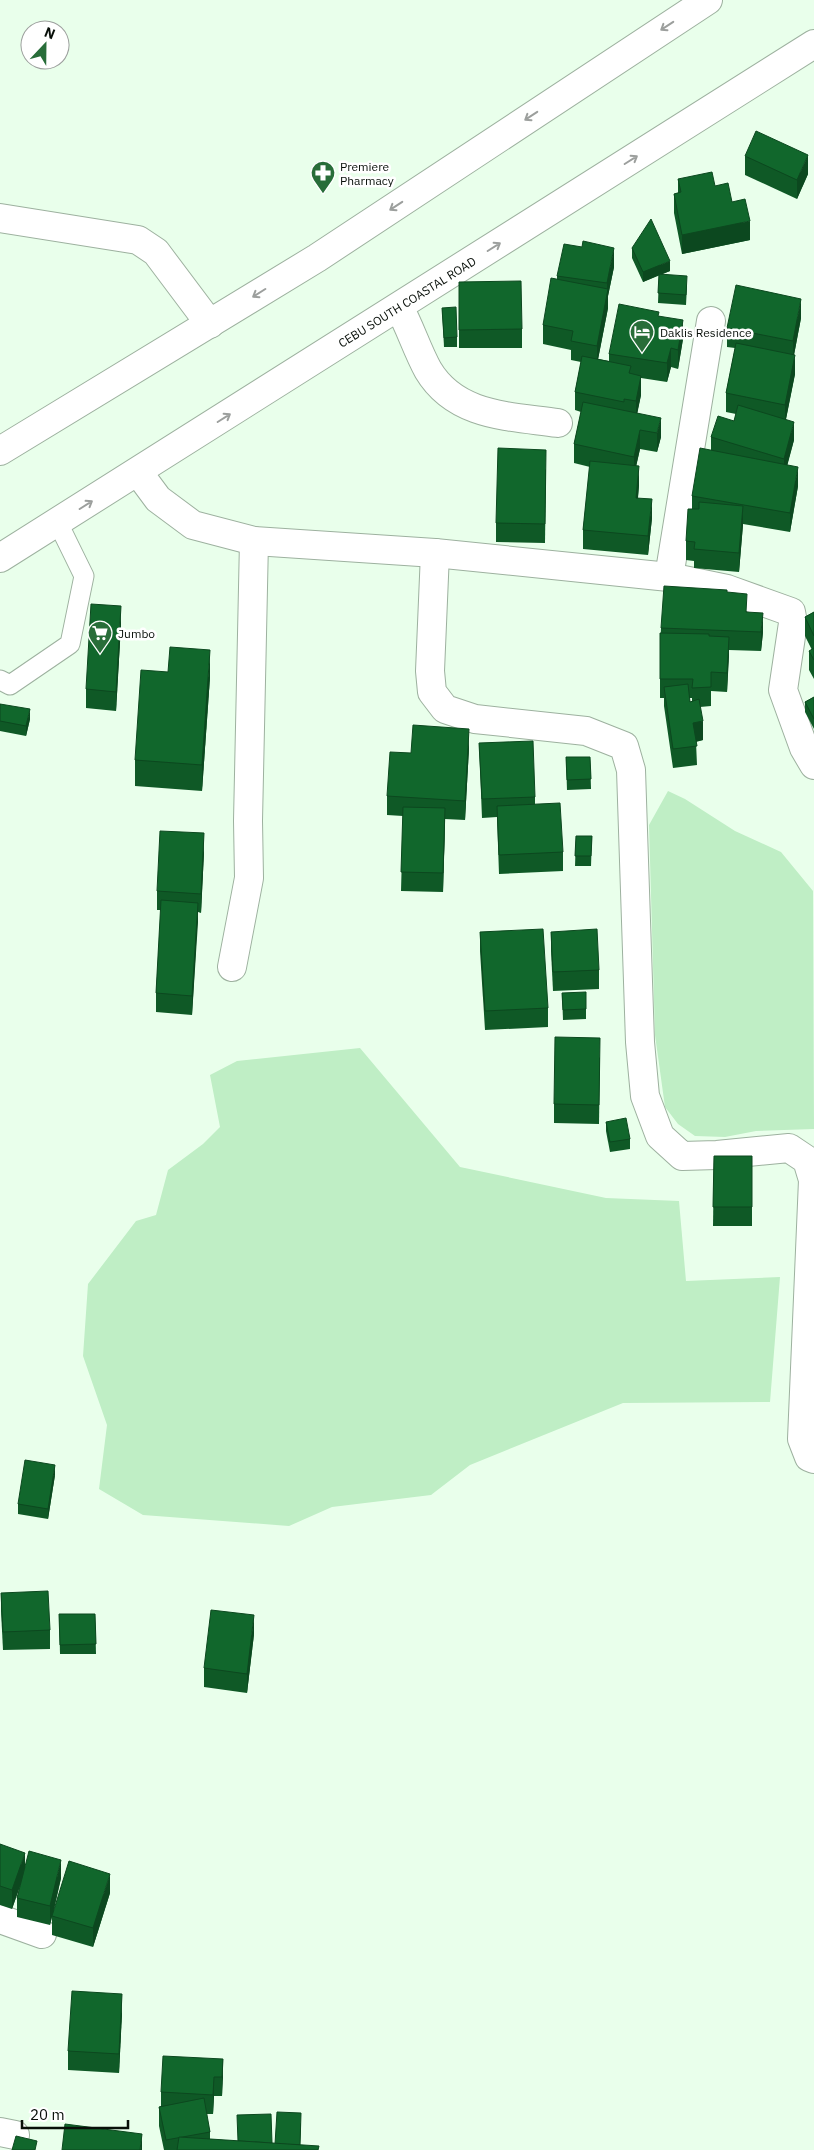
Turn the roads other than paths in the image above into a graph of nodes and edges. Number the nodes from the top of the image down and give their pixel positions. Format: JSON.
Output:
{"nodes":[{"id":1,"x":699,"y":3,"type":"edge"},
{"id":2,"x":814,"y":44,"type":"edge"},
{"id":3,"x":0,"y":218,"type":"edge"},
{"id":4,"x":399,"y":307,"type":"junction"},
{"id":5,"x":711,"y":321,"type":"dead end"},
{"id":6,"x":210,"y":324,"type":"junction"},
{"id":7,"x":558,"y":423,"type":"dead end"},
{"id":8,"x":2,"y":449,"type":"edge"},
{"id":9,"x":138,"y":472,"type":"junction"},
{"id":10,"x":58,"y":523,"type":"junction"},
{"id":11,"x":254,"y":541,"type":"junction"},
{"id":12,"x":435,"y":553,"type":"junction"},
{"id":13,"x":0,"y":558,"type":"edge"},
{"id":14,"x":669,"y":576,"type":"junction"},
{"id":15,"x":0,"y":680,"type":"edge"},
{"id":16,"x":814,"y":765,"type":"edge"},
{"id":17,"x":232,"y":967,"type":"dead end"},
{"id":18,"x":814,"y":1459,"type":"edge"},
{"id":19,"x":0,"y":1919,"type":"edge"},
{"id":20,"x":42,"y":1934,"type":"dead end"}],
"edges":[{"from":1,"to":6,"type":"main road","one_way":true},
{"from":4,"to":2,"type":"main road","name":"CEBU SOUTH COASTAL ROAD","one_way":true},
{"from":3,"to":6,"type":"main road"},
{"from":4,"to":7,"type":"main road"},
{"from":9,"to":4,"type":"main road","name":"CEBU SOUTH COASTAL ROAD","one_way":true},
{"from":5,"to":14,"type":"main road"},
{"from":6,"to":8,"type":"main road"},
{"from":10,"to":9,"type":"main road","name":"CEBU SOUTH COASTAL ROAD","one_way":true},
{"from":9,"to":11,"type":"main road"},
{"from":10,"to":13,"type":"main road","name":"CEBU SOUTH COASTAL ROAD"},
{"from":10,"to":15,"type":"lane"},
{"from":11,"to":12,"type":"main road"},
{"from":11,"to":17,"type":"main road"},
{"from":12,"to":14,"type":"main road"},
{"from":12,"to":18,"type":"main road"},
{"from":14,"to":16,"type":"main road"},
{"from":19,"to":20,"type":"main road"}]}
